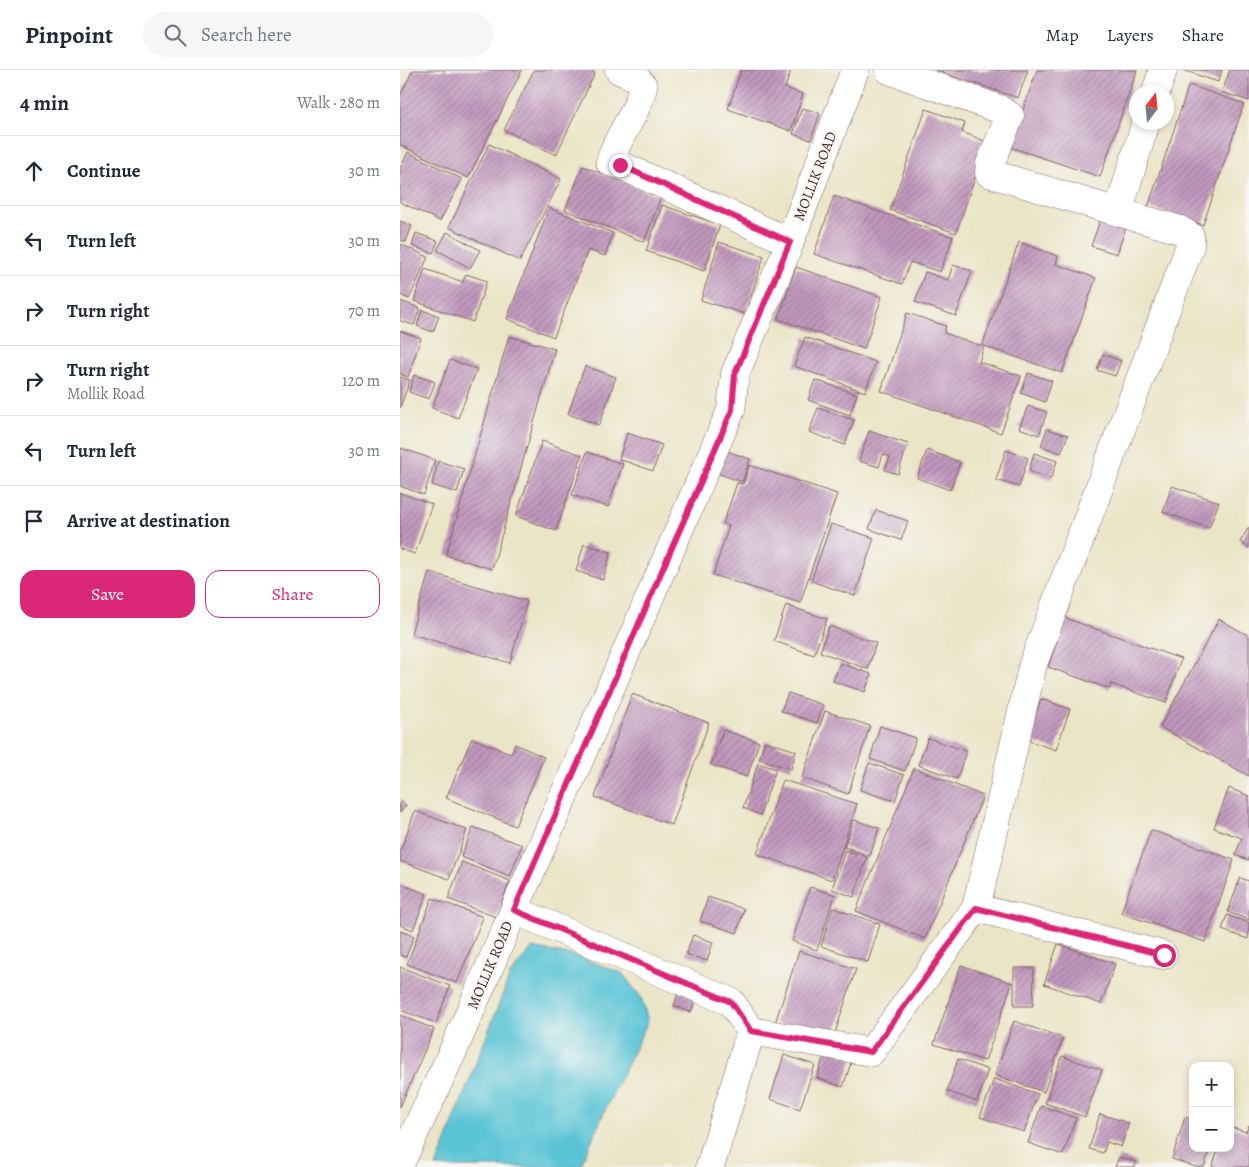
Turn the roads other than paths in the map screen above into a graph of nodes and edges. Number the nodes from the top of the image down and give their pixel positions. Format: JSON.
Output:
{"nodes":[{"id":1,"x":619,"y":70,"type":"edge"},
{"id":2,"x":854,"y":70,"type":"edge"},
{"id":3,"x":889,"y":70,"type":"edge"},
{"id":4,"x":1163,"y":70,"type":"edge"},
{"id":5,"x":1158,"y":85,"type":"edge"},
{"id":6,"x":1144,"y":130,"type":"edge"},
{"id":7,"x":1118,"y":212,"type":"junction"},
{"id":8,"x":790,"y":242,"type":"junction"},
{"id":9,"x":976,"y":908,"type":"junction"},
{"id":10,"x":514,"y":910,"type":"junction"},
{"id":11,"x":1164,"y":955,"type":"dead end"},
{"id":12,"x":751,"y":1031,"type":"junction"},
{"id":13,"x":400,"y":1164,"type":"edge"},
{"id":14,"x":710,"y":1167,"type":"edge"}],
"edges":[{"from":1,"to":8,"type":"street"},
{"from":2,"to":8,"type":"street","name":"MOLLIK ROAD"},
{"from":3,"to":7,"type":"street"},
{"from":4,"to":5,"type":"street"},
{"from":6,"to":7,"type":"street"},
{"from":7,"to":9,"type":"street"},
{"from":8,"to":10,"type":"street","name":"MOLLIK ROAD"},
{"from":9,"to":11,"type":"street"},
{"from":9,"to":12,"type":"street"},
{"from":10,"to":12,"type":"street"},
{"from":10,"to":13,"type":"street","name":"MOLLIK ROAD"},
{"from":12,"to":14,"type":"street"}]}
